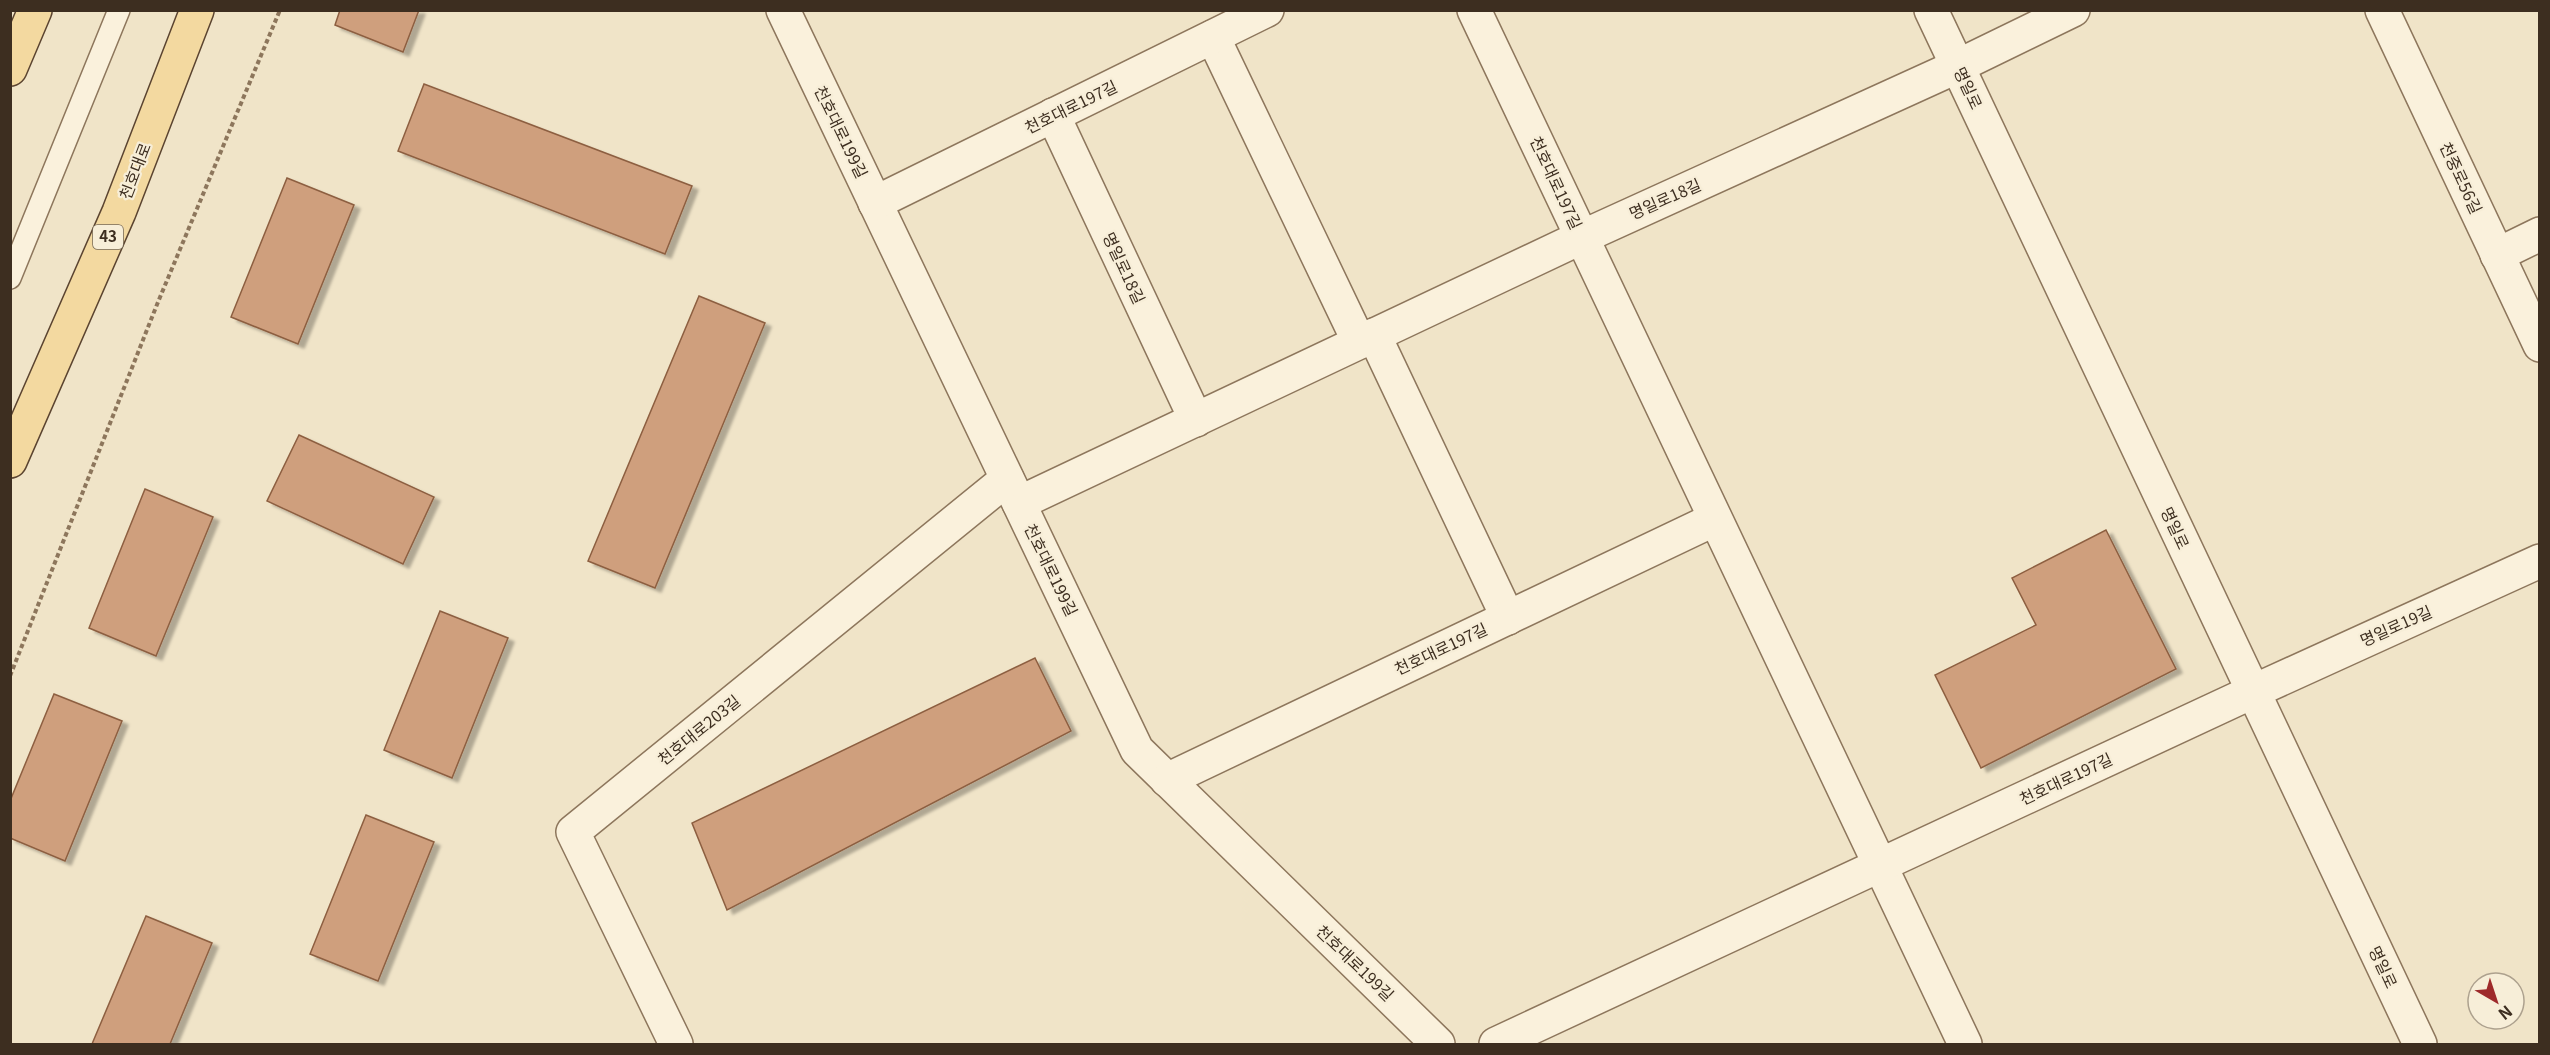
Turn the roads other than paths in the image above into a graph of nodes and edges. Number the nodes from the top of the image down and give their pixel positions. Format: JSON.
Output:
{"nodes":[{"id":1,"x":35,"y":10,"type":"edge"},
{"id":2,"x":118,"y":10,"type":"edge"},
{"id":3,"x":197,"y":10,"type":"edge"},
{"id":4,"x":783,"y":10,"type":"edge"},
{"id":5,"x":1474,"y":10,"type":"edge"},
{"id":6,"x":1931,"y":10,"type":"edge"},
{"id":7,"x":2073,"y":10,"type":"edge"},
{"id":8,"x":2382,"y":10,"type":"edge"},
{"id":9,"x":1239,"y":20,"type":"edge"},
{"id":10,"x":1958,"y":66,"type":"junction"},
{"id":11,"x":10,"y":69,"type":"edge"},
{"id":12,"x":1053,"y":116,"type":"junction"},
{"id":13,"x":875,"y":203,"type":"junction"},
{"id":14,"x":2540,"y":234,"type":"edge"},
{"id":15,"x":1582,"y":237,"type":"junction"},
{"id":16,"x":2497,"y":255,"type":"junction"},
{"id":17,"x":10,"y":278,"type":"edge"},
{"id":18,"x":1367,"y":339,"type":"junction"},
{"id":19,"x":2540,"y":345,"type":"edge"},
{"id":20,"x":1196,"y":420,"type":"junction"},
{"id":21,"x":10,"y":461,"type":"edge"},
{"id":22,"x":1013,"y":491,"type":"junction"},
{"id":23,"x":1715,"y":519,"type":"junction"},
{"id":24,"x":2540,"y":561,"type":"edge"},
{"id":25,"x":1508,"y":618,"type":"junction"},
{"id":26,"x":2252,"y":692,"type":"junction"},
{"id":27,"x":1167,"y":780,"type":"junction"},
{"id":28,"x":1880,"y":866,"type":"junction"},
{"id":29,"x":676,"y":1044,"type":"edge"},
{"id":30,"x":1438,"y":1044,"type":"edge"},
{"id":31,"x":1496,"y":1044,"type":"edge"},
{"id":32,"x":1965,"y":1044,"type":"edge"},
{"id":33,"x":2420,"y":1044,"type":"edge"}],
"edges":[{"from":1,"to":11,"type":"main road"},
{"from":2,"to":17,"type":"lane"},
{"from":3,"to":21,"type":"main road","name":"천호대로","number":"43"},
{"from":4,"to":13,"type":"street","name":"천호대로199길"},
{"from":5,"to":15,"type":"street","name":"천호대로197길"},
{"from":6,"to":10,"type":"street","name":"명일로"},
{"from":7,"to":10,"type":"street","name":"명일로18길"},
{"from":8,"to":16,"type":"street","name":"천중로56길"},
{"from":9,"to":12,"type":"street","name":"천호대로197길"},
{"from":9,"to":18,"type":"street"},
{"from":10,"to":15,"type":"street","name":"명일로18길"},
{"from":10,"to":26,"type":"street","name":"명일로"},
{"from":12,"to":13,"type":"street","name":"천호대로197길"},
{"from":12,"to":20,"type":"street","name":"명일로18길"},
{"from":13,"to":22,"type":"street","name":"천호대로199길"},
{"from":14,"to":16,"type":"street"},
{"from":15,"to":18,"type":"street","name":"명일로18길"},
{"from":15,"to":23,"type":"street","name":"천호대로197길"},
{"from":16,"to":19,"type":"street","name":"천중로56길"},
{"from":18,"to":20,"type":"street","name":"명일로18길"},
{"from":18,"to":25,"type":"street"},
{"from":20,"to":22,"type":"street","name":"명일로18길"},
{"from":22,"to":27,"type":"street","name":"천호대로199길"},
{"from":22,"to":29,"type":"street","name":"천호대로203길"},
{"from":23,"to":25,"type":"street","name":"천호대로197길"},
{"from":23,"to":28,"type":"street","name":"천호대로197길"},
{"from":24,"to":26,"type":"street","name":"명일로19길"},
{"from":25,"to":27,"type":"street","name":"천호대로197길"},
{"from":26,"to":28,"type":"street","name":"천호대로197길"},
{"from":26,"to":33,"type":"street","name":"명일로"},
{"from":27,"to":30,"type":"street","name":"천호대로199길"},
{"from":28,"to":31,"type":"street","name":"천호대로197길"},
{"from":28,"to":32,"type":"street","name":"천호대로197길"}]}
